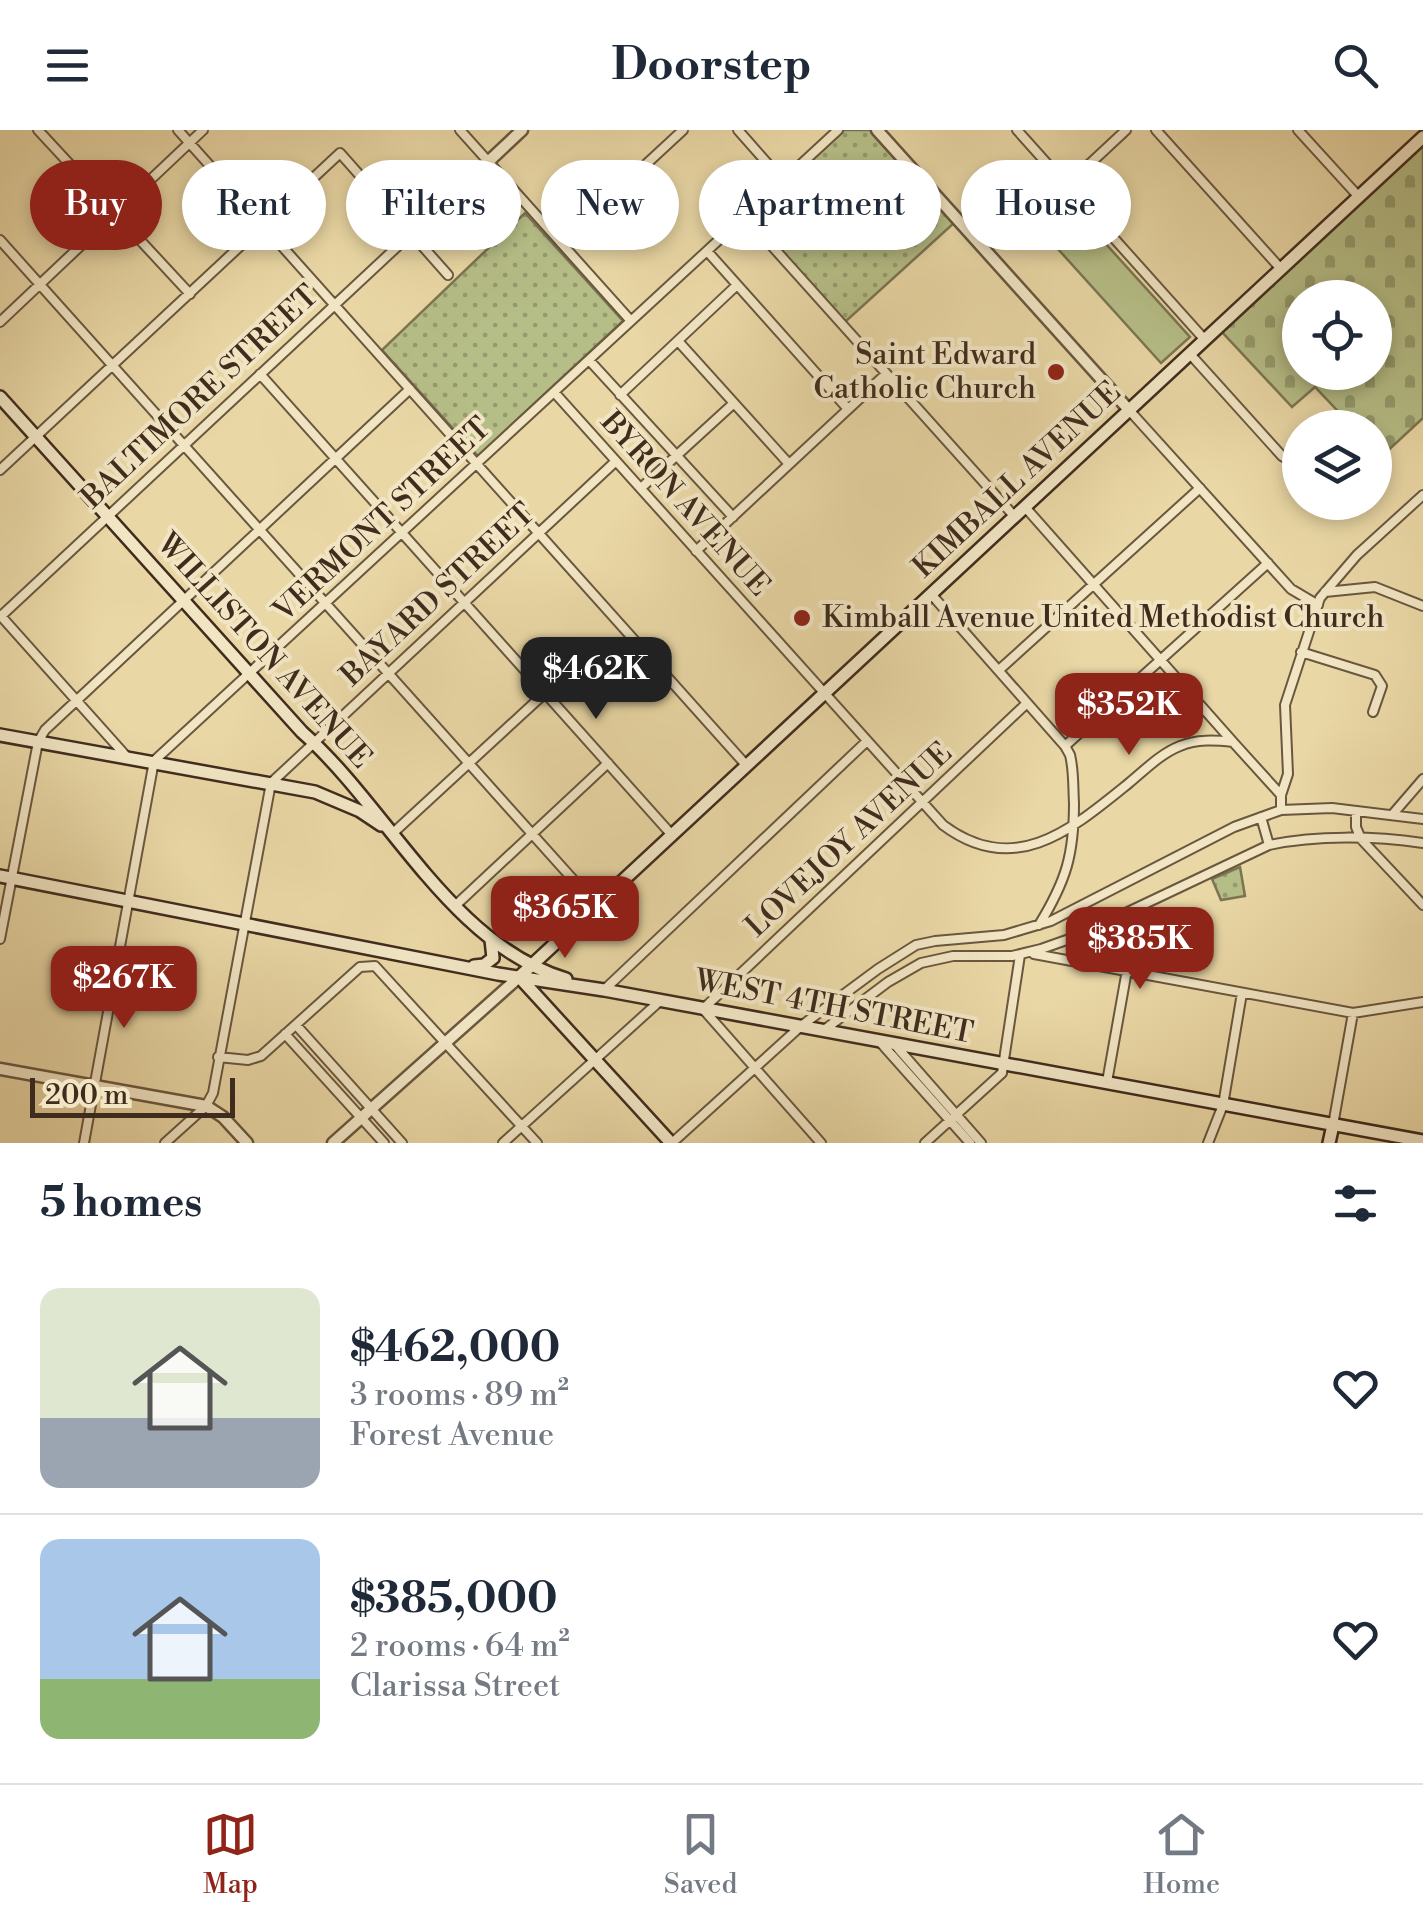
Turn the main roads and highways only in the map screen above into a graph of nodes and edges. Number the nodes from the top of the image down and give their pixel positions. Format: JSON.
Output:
{"nodes":[{"id":1,"x":1423,"y":137,"type":"edge"},
{"id":2,"x":0,"y":397,"type":"edge"},
{"id":3,"x":0,"y":735,"type":"edge"},
{"id":4,"x":392,"y":834,"type":"junction"},
{"id":5,"x":5,"y":877,"type":"edge"},
{"id":6,"x":563,"y":934,"type":"junction"},
{"id":7,"x":491,"y":940,"type":"junction"},
{"id":8,"x":462,"y":966,"type":"junction"},
{"id":9,"x":530,"y":966,"type":"junction"},
{"id":10,"x":518,"y":978,"type":"junction"},
{"id":11,"x":568,"y":979,"type":"junction"},
{"id":12,"x":604,"y":990,"type":"junction"},
{"id":13,"x":1333,"y":1125,"type":"junction"},
{"id":14,"x":1423,"y":1142,"type":"edge"},
{"id":15,"x":672,"y":1143,"type":"edge"},
{"id":16,"x":1329,"y":1143,"type":"edge"}],
"edges":[{"from":1,"to":6,"type":"main road","name":"KIMBALL AVENUE"},
{"from":2,"to":4,"type":"main road","name":"WILLISTON AVENUE"},
{"from":3,"to":4,"type":"main road"},
{"from":4,"to":7,"type":"main road","name":"WILLISTON AVENUE"},
{"from":5,"to":8,"type":"main road","name":"WEST 4TH STREET"},
{"from":6,"to":9,"type":"main road","name":"KIMBALL AVENUE"},
{"from":6,"to":11,"type":"main road"},
{"from":7,"to":8,"type":"main road"},
{"from":7,"to":9,"type":"main road","name":"WILLISTON AVENUE"},
{"from":8,"to":10,"type":"main road","name":"WEST 4TH STREET"},
{"from":9,"to":10,"type":"main road","name":"KIMBALL AVENUE"},
{"from":9,"to":11,"type":"main road","name":"WILLISTON AVENUE"},
{"from":10,"to":12,"type":"main road","name":"WEST 4TH STREET"},
{"from":10,"to":15,"type":"main road"},
{"from":11,"to":12,"type":"main road","name":"WILLISTON AVENUE"},
{"from":12,"to":13,"type":"main road","name":"WEST 4TH STREET"},
{"from":13,"to":14,"type":"main road","name":"WEST 4TH STREET"},
{"from":13,"to":16,"type":"main road"}]}
